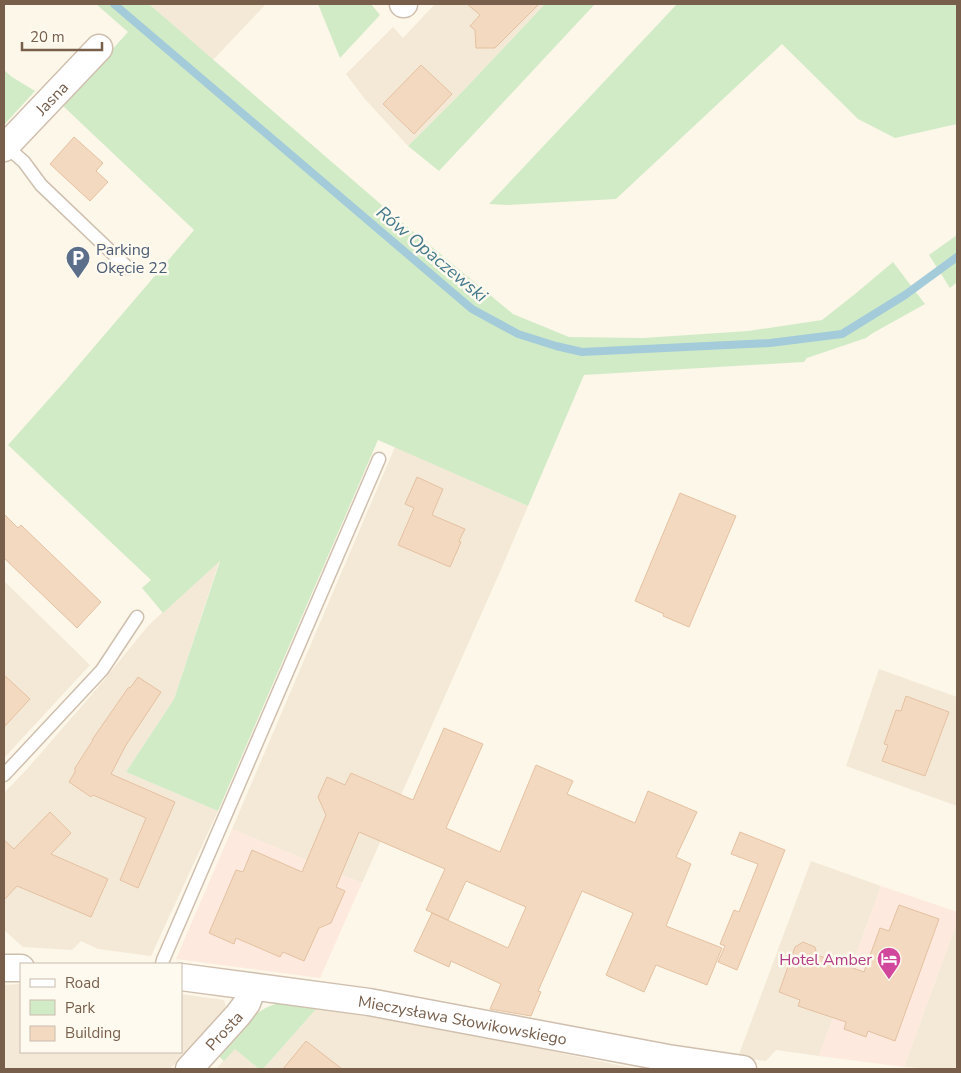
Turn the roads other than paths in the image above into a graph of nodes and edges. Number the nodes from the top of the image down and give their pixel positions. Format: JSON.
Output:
{"nodes":[{"id":1,"x":99,"y":48,"type":"dead end"},
{"id":2,"x":5,"y":147,"type":"edge"},
{"id":3,"x":128,"y":268,"type":"dead end"},
{"id":4,"x":379,"y":459,"type":"dead end"},
{"id":5,"x":137,"y":616,"type":"dead end"},
{"id":6,"x":4,"y":775,"type":"edge"},
{"id":7,"x":162,"y":963,"type":"edge"},
{"id":8,"x":4,"y":968,"type":"edge"},
{"id":9,"x":20,"y":968,"type":"edge"},
{"id":10,"x":182,"y":977,"type":"edge"},
{"id":11,"x":253,"y":986,"type":"junction"},
{"id":12,"x":190,"y":1069,"type":"edge"},
{"id":13,"x":743,"y":1069,"type":"edge"}],
"edges":[{"from":1,"to":2,"type":"street","name":"Jasna"},
{"from":2,"to":3,"type":"lane"},
{"from":4,"to":7,"type":"lane"},
{"from":5,"to":6,"type":"lane"},
{"from":8,"to":9,"type":"street"},
{"from":10,"to":11,"type":"street","name":"Mieczysława Słowikowskiego"},
{"from":11,"to":12,"type":"street","name":"Prosta"},
{"from":11,"to":13,"type":"street","name":"Mieczysława Słowikowskiego"}]}
